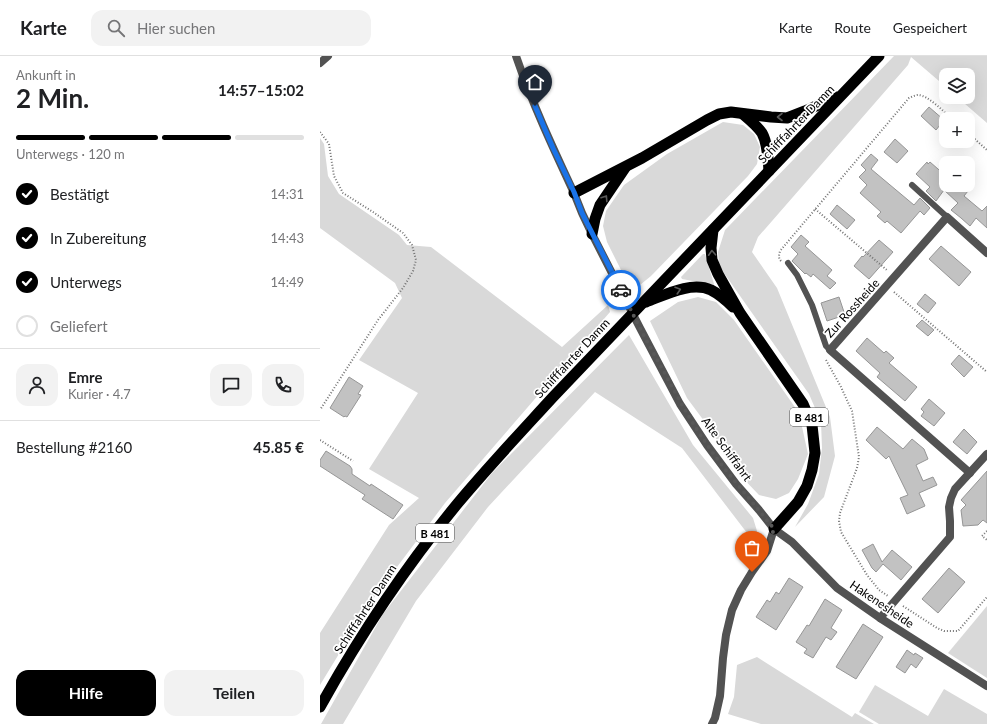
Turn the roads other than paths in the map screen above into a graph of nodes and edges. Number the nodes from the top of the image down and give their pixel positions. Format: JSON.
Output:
{"nodes":[{"id":1,"x":328,"y":56,"type":"edge"},
{"id":2,"x":516,"y":56,"type":"edge"},
{"id":3,"x":879,"y":56,"type":"edge"},
{"id":4,"x":320,"y":63,"type":"edge"},
{"id":5,"x":842,"y":94,"type":"junction"},
{"id":6,"x":744,"y":115,"type":"junction"},
{"id":7,"x":627,"y":166,"type":"junction"},
{"id":8,"x":770,"y":171,"type":"junction"},
{"id":9,"x":912,"y":186,"type":"dead end"},
{"id":10,"x":574,"y":192,"type":"junction"},
{"id":11,"x":947,"y":217,"type":"junction"},
{"id":12,"x":713,"y":230,"type":"junction"},
{"id":13,"x":592,"y":234,"type":"junction"},
{"id":14,"x":987,"y":253,"type":"edge"},
{"id":15,"x":788,"y":263,"type":"dead end"},
{"id":16,"x":642,"y":304,"type":"junction"},
{"id":17,"x":740,"y":313,"type":"junction"},
{"id":18,"x":830,"y":350,"type":"junction"},
{"id":19,"x":987,"y":454,"type":"edge"},
{"id":20,"x":970,"y":473,"type":"junction"},
{"id":21,"x":774,"y":529,"type":"junction"},
{"id":22,"x":880,"y":618,"type":"junction"},
{"id":23,"x":987,"y":686,"type":"edge"},
{"id":24,"x":320,"y":707,"type":"edge"},
{"id":25,"x":712,"y":724,"type":"edge"}],
"edges":[{"from":1,"to":4,"type":"street"},
{"from":2,"to":10,"type":"street","name":"Alte Schiffahrt"},
{"from":3,"to":5,"type":"highway","name":"Schifffahrter Damm","number":"B 481"},
{"from":5,"to":6,"type":"highway","number":"B 481","one_way":true},
{"from":5,"to":8,"type":"highway","name":"Schifffahrter Damm","number":"B 481"},
{"from":6,"to":7,"type":"highway","number":"B 481"},
{"from":6,"to":8,"type":"highway"},
{"from":7,"to":10,"type":"highway","number":"B 481"},
{"from":13,"to":7,"type":"highway","number":"B 481","one_way":true},
{"from":8,"to":12,"type":"highway","name":"Schifffahrter Damm","number":"B 481"},
{"from":9,"to":11,"type":"lane"},
{"from":10,"to":13,"type":"street","name":"Alte Schiffahrt"},
{"from":11,"to":14,"type":"street"},
{"from":11,"to":18,"type":"street","name":"Zur Rossheide"},
{"from":12,"to":16,"type":"highway","name":"Schifffahrter Damm","number":"B 481"},
{"from":17,"to":12,"type":"highway","number":"B 481","one_way":true},
{"from":13,"to":21,"type":"street","name":"Alte Schiffahrt"},
{"from":15,"to":18,"type":"lane"},
{"from":16,"to":17,"type":"highway","number":"B 481","one_way":true},
{"from":16,"to":24,"type":"highway","name":"Schifffahrter Damm","number":"B 481"},
{"from":17,"to":21,"type":"highway","number":"B 481"},
{"from":18,"to":20,"type":"street","name":"Zur Rossheide"},
{"from":19,"to":20,"type":"street"},
{"from":20,"to":22,"type":"street"},
{"from":21,"to":22,"type":"street","name":"Hakenesheide"},
{"from":21,"to":25,"type":"street"},
{"from":22,"to":23,"type":"street","name":"Hakenesheide"}]}
